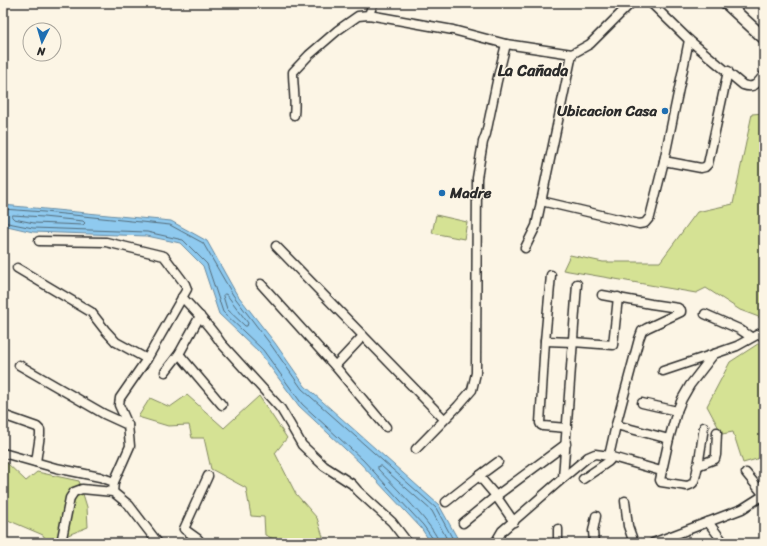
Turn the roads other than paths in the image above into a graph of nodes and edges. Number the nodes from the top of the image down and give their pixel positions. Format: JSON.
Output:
{"nodes":[{"id":1,"x":372,"y":3,"type":"edge"},
{"id":2,"x":631,"y":3,"type":"edge"},
{"id":3,"x":652,"y":3,"type":"edge"},
{"id":4,"x":726,"y":3,"type":"edge"},
{"id":5,"x":368,"y":15,"type":"junction"},
{"id":6,"x":764,"y":38,"type":"edge"},
{"id":7,"x":689,"y":40,"type":"junction"},
{"id":8,"x":506,"y":44,"type":"junction"},
{"id":9,"x":572,"y":54,"type":"junction"},
{"id":10,"x":728,"y":71,"type":"junction"},
{"id":11,"x":764,"y":75,"type":"edge"},
{"id":12,"x":294,"y":115,"type":"dead end"},
{"id":13,"x":664,"y":161,"type":"junction"},
{"id":14,"x":541,"y":201,"type":"junction"},
{"id":15,"x":39,"y":241,"type":"dead end"},
{"id":16,"x":276,"y":246,"type":"dead end"},
{"id":17,"x":525,"y":248,"type":"dead end"},
{"id":18,"x":17,"y":268,"type":"dead end"},
{"id":19,"x":550,"y":275,"type":"dead end"},
{"id":20,"x":261,"y":284,"type":"dead end"},
{"id":21,"x":577,"y":284,"type":"dead end"},
{"id":22,"x":602,"y":295,"type":"dead end"},
{"id":23,"x":182,"y":297,"type":"junction"},
{"id":24,"x":618,"y":298,"type":"junction"},
{"id":25,"x":705,"y":314,"type":"dead end"},
{"id":26,"x":200,"y":316,"type":"junction"},
{"id":27,"x":764,"y":331,"type":"edge"},
{"id":28,"x":363,"y":336,"type":"junction"},
{"id":29,"x":751,"y":337,"type":"junction"},
{"id":30,"x":545,"y":342,"type":"junction"},
{"id":31,"x":573,"y":342,"type":"junction"},
{"id":32,"x":179,"y":354,"type":"junction"},
{"id":33,"x":714,"y":354,"type":"junction"},
{"id":34,"x":147,"y":359,"type":"junction"},
{"id":35,"x":19,"y":365,"type":"dead end"},
{"id":36,"x":336,"y":366,"type":"junction"},
{"id":37,"x":663,"y":371,"type":"dead end"},
{"id":38,"x":165,"y":372,"type":"dead end"},
{"id":39,"x":642,"y":403,"type":"dead end"},
{"id":40,"x":222,"y":406,"type":"dead end"},
{"id":41,"x":677,"y":411,"type":"junction"},
{"id":42,"x":3,"y":415,"type":"edge"},
{"id":43,"x":444,"y":419,"type":"junction"},
{"id":44,"x":128,"y":425,"type":"junction"},
{"id":45,"x":616,"y":425,"type":"junction"},
{"id":46,"x":704,"y":427,"type":"dead end"},
{"id":47,"x":386,"y":428,"type":"dead end"},
{"id":48,"x":567,"y":428,"type":"junction"},
{"id":49,"x":717,"y":432,"type":"dead end"},
{"id":50,"x":669,"y":439,"type":"junction"},
{"id":51,"x":566,"y":444,"type":"junction"},
{"id":52,"x":416,"y":449,"type":"dead end"},
{"id":53,"x":3,"y":453,"type":"edge"},
{"id":54,"x":609,"y":456,"type":"junction"},
{"id":55,"x":36,"y":462,"type":"junction"},
{"id":56,"x":498,"y":462,"type":"dead end"},
{"id":57,"x":697,"y":466,"type":"junction"},
{"id":58,"x":661,"y":471,"type":"junction"},
{"id":59,"x":746,"y":473,"type":"dead end"},
{"id":60,"x":208,"y":476,"type":"dead end"},
{"id":61,"x":479,"y":476,"type":"junction"},
{"id":62,"x":563,"y":478,"type":"junction"},
{"id":63,"x":583,"y":479,"type":"dead end"},
{"id":64,"x":114,"y":482,"type":"junction"},
{"id":65,"x":113,"y":492,"type":"junction"},
{"id":66,"x":764,"y":495,"type":"edge"},
{"id":67,"x":496,"y":496,"type":"junction"},
{"id":68,"x":625,"y":501,"type":"dead end"},
{"id":69,"x":446,"y":502,"type":"dead end"},
{"id":70,"x":596,"y":516,"type":"dead end"},
{"id":71,"x":514,"y":522,"type":"junction"},
{"id":72,"x":708,"y":522,"type":"junction"},
{"id":73,"x":463,"y":523,"type":"dead end"},
{"id":74,"x":558,"y":529,"type":"dead end"},
{"id":75,"x":674,"y":540,"type":"edge"},
{"id":76,"x":61,"y":543,"type":"edge"},
{"id":77,"x":158,"y":543,"type":"edge"},
{"id":78,"x":201,"y":543,"type":"edge"},
{"id":79,"x":408,"y":543,"type":"edge"},
{"id":80,"x":495,"y":543,"type":"edge"},
{"id":81,"x":558,"y":543,"type":"edge"},
{"id":82,"x":594,"y":543,"type":"edge"},
{"id":83,"x":634,"y":543,"type":"edge"},
{"id":84,"x":653,"y":543,"type":"edge"},
{"id":85,"x":724,"y":543,"type":"edge"}],
"edges":[{"from":1,"to":5,"type":"street"},
{"from":2,"to":9,"type":"street"},
{"from":3,"to":7,"type":"street"},
{"from":4,"to":6,"type":"main road"},
{"from":5,"to":8,"type":"street"},
{"from":5,"to":12,"type":"street"},
{"from":7,"to":10,"type":"street"},
{"from":7,"to":13,"type":"street"},
{"from":8,"to":9,"type":"street"},
{"from":8,"to":43,"type":"street"},
{"from":9,"to":14,"type":"street"},
{"from":10,"to":11,"type":"street"},
{"from":10,"to":13,"type":"street"},
{"from":13,"to":14,"type":"street"},
{"from":14,"to":17,"type":"street"},
{"from":15,"to":23,"type":"street"},
{"from":16,"to":28,"type":"street"},
{"from":18,"to":34,"type":"street"},
{"from":19,"to":30,"type":"street"},
{"from":20,"to":36,"type":"street"},
{"from":21,"to":31,"type":"street"},
{"from":22,"to":24,"type":"street"},
{"from":23,"to":26,"type":"street"},
{"from":23,"to":34,"type":"street"},
{"from":24,"to":31,"type":"street"},
{"from":24,"to":45,"type":"street"},
{"from":25,"to":29,"type":"street"},
{"from":26,"to":32,"type":"street"},
{"from":26,"to":79,"type":"street"},
{"from":27,"to":29,"type":"street"},
{"from":28,"to":36,"type":"street"},
{"from":28,"to":43,"type":"street"},
{"from":29,"to":33,"type":"street"},
{"from":30,"to":31,"type":"street"},
{"from":30,"to":48,"type":"street"},
{"from":31,"to":48,"type":"street"},
{"from":32,"to":38,"type":"street"},
{"from":32,"to":40,"type":"street"},
{"from":33,"to":37,"type":"street"},
{"from":33,"to":41,"type":"street"},
{"from":34,"to":44,"type":"street"},
{"from":35,"to":44,"type":"street"},
{"from":36,"to":47,"type":"street"},
{"from":39,"to":41,"type":"street"},
{"from":41,"to":50,"type":"street"},
{"from":42,"to":55,"type":"street"},
{"from":43,"to":52,"type":"street"},
{"from":44,"to":64,"type":"street"},
{"from":45,"to":50,"type":"street"},
{"from":45,"to":54,"type":"street"},
{"from":46,"to":57,"type":"street"},
{"from":48,"to":51,"type":"street"},
{"from":49,"to":57,"type":"street"},
{"from":50,"to":58,"type":"street"},
{"from":51,"to":62,"type":"street"},
{"from":51,"to":67,"type":"street"},
{"from":53,"to":55,"type":"street"},
{"from":54,"to":58,"type":"street"},
{"from":54,"to":62,"type":"street"},
{"from":54,"to":63,"type":"street"},
{"from":55,"to":64,"type":"street"},
{"from":56,"to":61,"type":"street"},
{"from":57,"to":58,"type":"street"},
{"from":59,"to":66,"type":"street"},
{"from":60,"to":78,"type":"street"},
{"from":61,"to":67,"type":"street"},
{"from":61,"to":69,"type":"street"},
{"from":62,"to":71,"type":"street"},
{"from":64,"to":65,"type":"street"},
{"from":65,"to":76,"type":"street"},
{"from":65,"to":77,"type":"street"},
{"from":66,"to":72,"type":"street"},
{"from":67,"to":71,"type":"street"},
{"from":67,"to":73,"type":"street"},
{"from":68,"to":83,"type":"street"},
{"from":70,"to":82,"type":"street"},
{"from":71,"to":80,"type":"street"},
{"from":72,"to":75,"type":"street"},
{"from":72,"to":85,"type":"street"},
{"from":74,"to":81,"type":"street"},
{"from":75,"to":84,"type":"street"}]}
